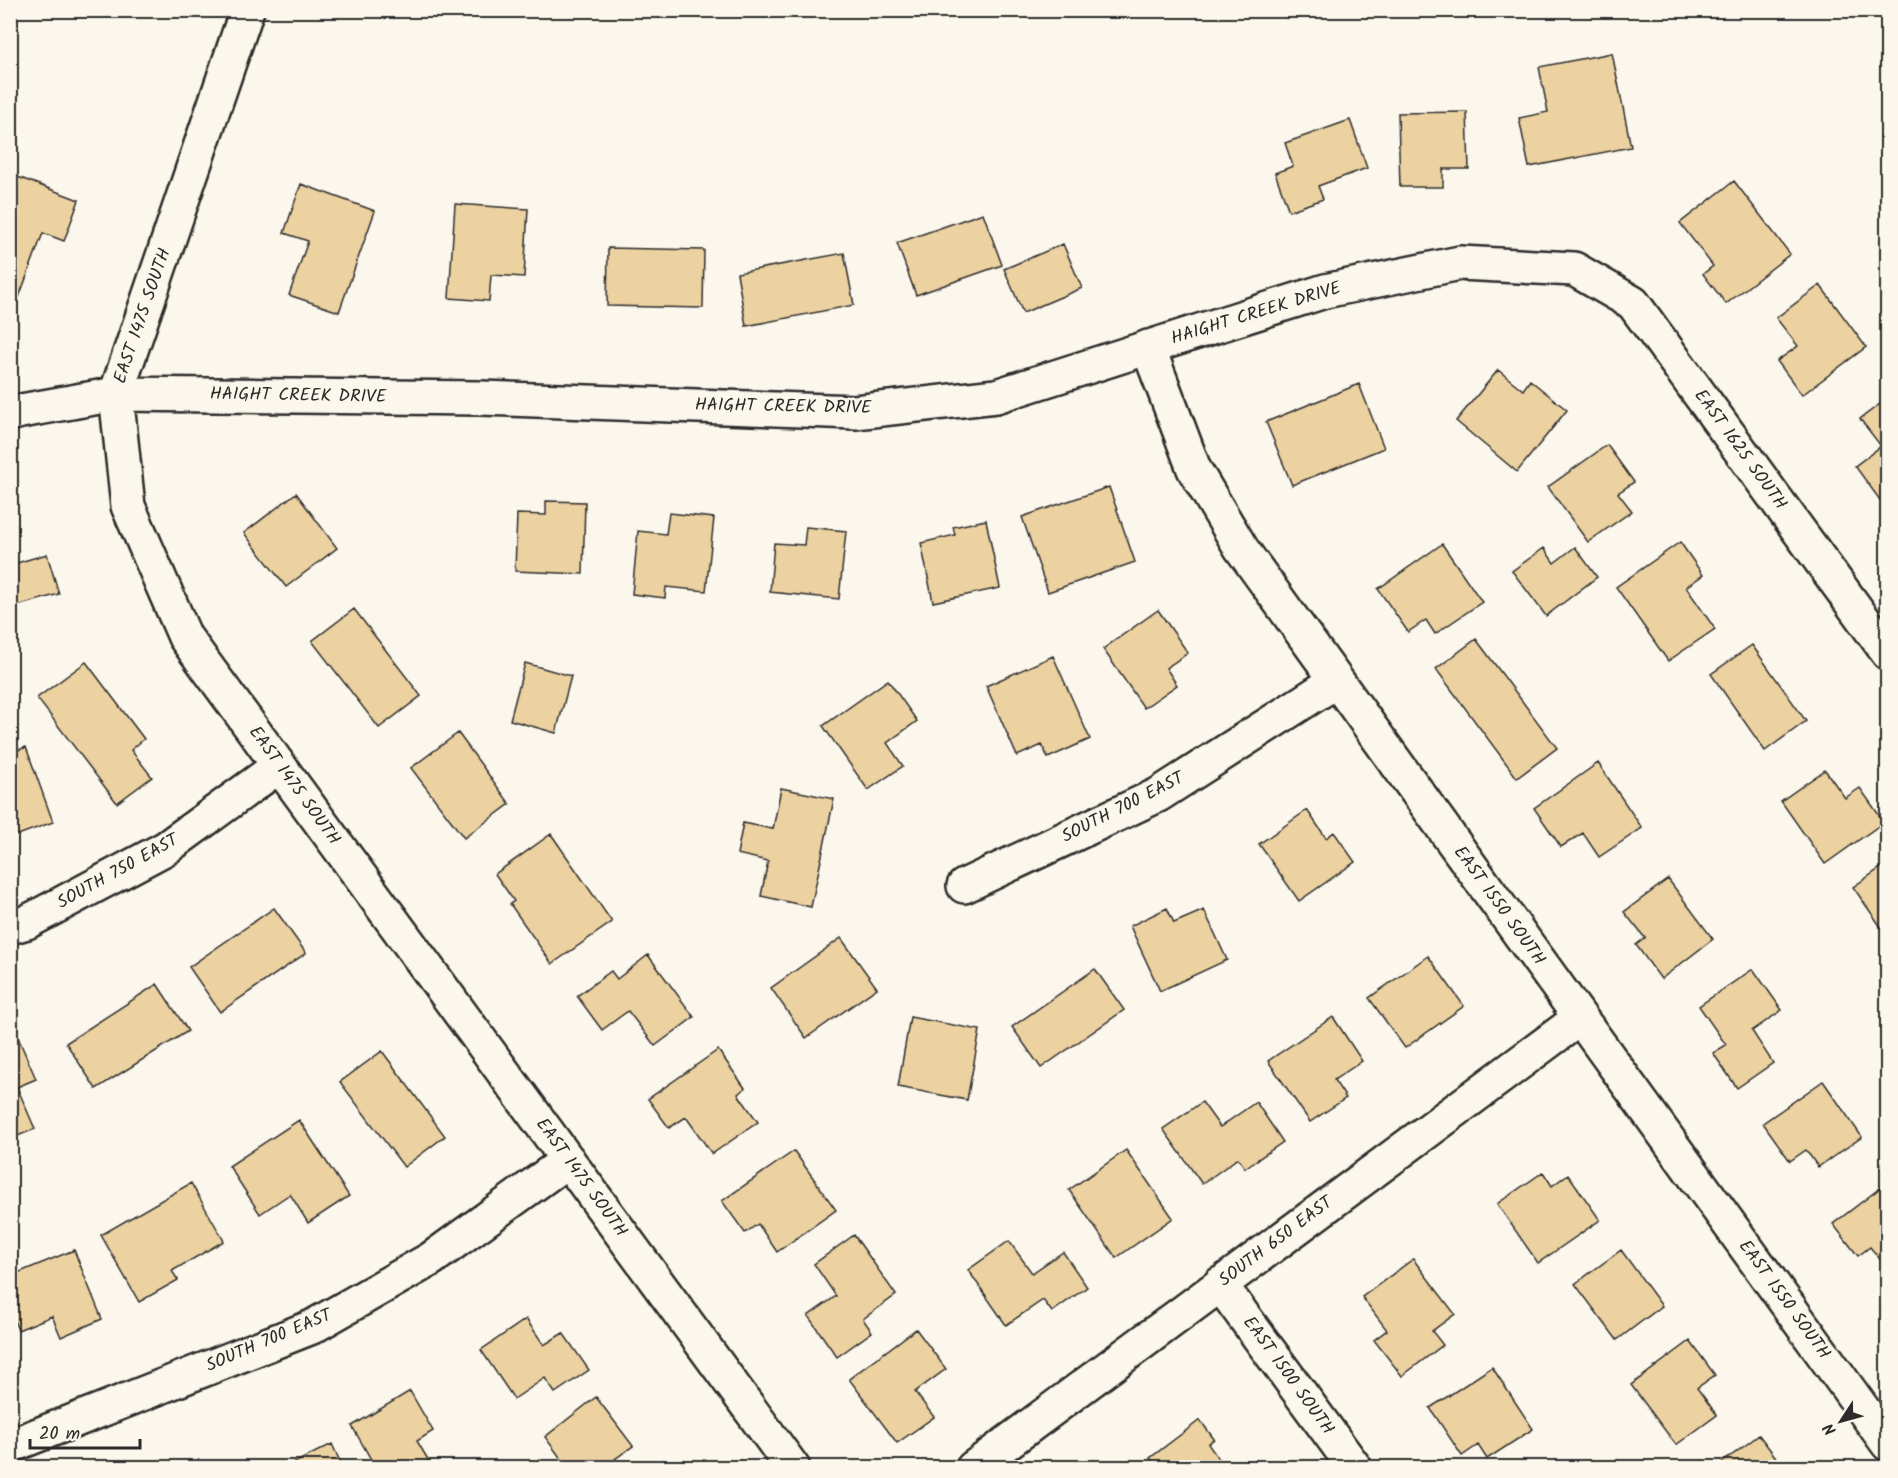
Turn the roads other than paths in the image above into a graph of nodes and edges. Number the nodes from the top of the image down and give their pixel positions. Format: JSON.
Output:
{"nodes":[{"id":1,"x":247,"y":10,"type":"edge"},
{"id":2,"x":1574,"y":269,"type":"joint"},
{"id":3,"x":1148,"y":347,"type":"junction"},
{"id":4,"x":117,"y":394,"type":"junction"},
{"id":5,"x":10,"y":414,"type":"edge"},
{"id":6,"x":1887,"y":653,"type":"edge"},
{"id":7,"x":1336,"y":681,"type":"junction"},
{"id":8,"x":279,"y":766,"type":"junction"},
{"id":9,"x":964,"y":886,"type":"dead end"},
{"id":10,"x":10,"y":927,"type":"edge"},
{"id":11,"x":1580,"y":1017,"type":"junction"},
{"id":12,"x":568,"y":1160,"type":"junction"},
{"id":13,"x":1220,"y":1284,"type":"junction"},
{"id":14,"x":1887,"y":1444,"type":"edge"},
{"id":15,"x":10,"y":1446,"type":"edge"},
{"id":16,"x":793,"y":1467,"type":"edge"},
{"id":17,"x":973,"y":1467,"type":"edge"},
{"id":18,"x":1355,"y":1467,"type":"edge"}],
"edges":[{"from":1,"to":4,"type":"street","name":"EAST 1475 SOUTH"},
{"from":2,"to":3,"type":"street","name":"HAIGHT CREEK DRIVE"},
{"from":2,"to":6,"type":"street","name":"EAST 1625 SOUTH"},
{"from":3,"to":4,"type":"street","name":"HAIGHT CREEK DRIVE"},
{"from":3,"to":7,"type":"street","name":"EAST 1550 SOUTH"},
{"from":4,"to":5,"type":"street","name":"HAIGHT CREEK DRIVE"},
{"from":4,"to":8,"type":"street","name":"EAST 1475 SOUTH"},
{"from":7,"to":9,"type":"street","name":"SOUTH 700 EAST"},
{"from":7,"to":11,"type":"street","name":"EAST 1550 SOUTH"},
{"from":8,"to":10,"type":"street","name":"SOUTH 750 EAST"},
{"from":8,"to":12,"type":"street","name":"EAST 1475 SOUTH"},
{"from":11,"to":13,"type":"street","name":"SOUTH 650 EAST"},
{"from":11,"to":14,"type":"street","name":"EAST 1550 SOUTH"},
{"from":12,"to":15,"type":"street","name":"SOUTH 700 EAST"},
{"from":12,"to":16,"type":"street","name":"EAST 1475 SOUTH"},
{"from":13,"to":17,"type":"street","name":"SOUTH 650 EAST"},
{"from":13,"to":18,"type":"street","name":"EAST 1500 SOUTH"}]}
